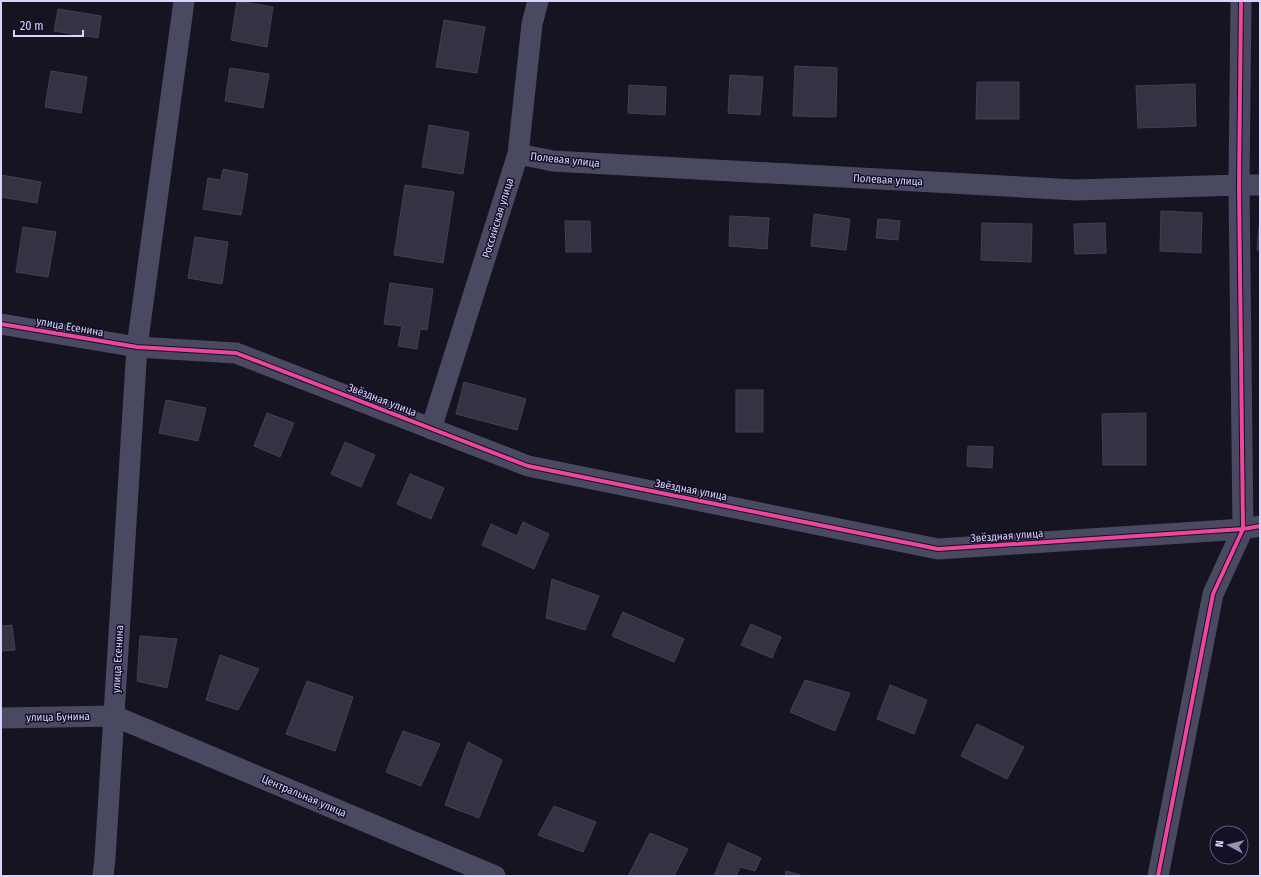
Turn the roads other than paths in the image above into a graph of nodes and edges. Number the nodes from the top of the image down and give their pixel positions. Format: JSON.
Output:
{"nodes":[{"id":1,"x":184,"y":1,"type":"edge"},
{"id":2,"x":538,"y":1,"type":"edge"},
{"id":3,"x":1242,"y":1,"type":"edge"},
{"id":4,"x":518,"y":154,"type":"junction"},
{"id":5,"x":1239,"y":184,"type":"junction"},
{"id":6,"x":1260,"y":185,"type":"edge"},
{"id":7,"x":1,"y":324,"type":"edge"},
{"id":8,"x":137,"y":347,"type":"junction"},
{"id":9,"x":431,"y":428,"type":"junction"},
{"id":10,"x":1252,"y":528,"type":"edge"},
{"id":11,"x":114,"y":716,"type":"junction"},
{"id":12,"x":1,"y":718,"type":"edge"},
{"id":13,"x":103,"y":876,"type":"edge"},
{"id":14,"x":495,"y":876,"type":"edge"},
{"id":15,"x":1158,"y":876,"type":"edge"}],
"edges":[{"from":1,"to":8,"type":"street","name":"улица Есенина"},
{"from":2,"to":4,"type":"street","name":"Российская улица"},
{"from":3,"to":5,"type":"street"},
{"from":4,"to":5,"type":"street","name":"Полевая улица"},
{"from":4,"to":9,"type":"street","name":"Российская улица"},
{"from":5,"to":6,"type":"street","name":"Полевая улица"},
{"from":5,"to":10,"type":"street"},
{"from":7,"to":8,"type":"street","name":"улица Есенина"},
{"from":8,"to":9,"type":"street","name":"Звёздная улица"},
{"from":8,"to":11,"type":"street","name":"улица Есенина"},
{"from":9,"to":10,"type":"street","name":"Звёздная улица"},
{"from":10,"to":15,"type":"street"},
{"from":11,"to":12,"type":"street","name":"улица Бунина"},
{"from":11,"to":13,"type":"street","name":"улица Есенина"},
{"from":11,"to":14,"type":"street","name":"Центральная улица"}]}
